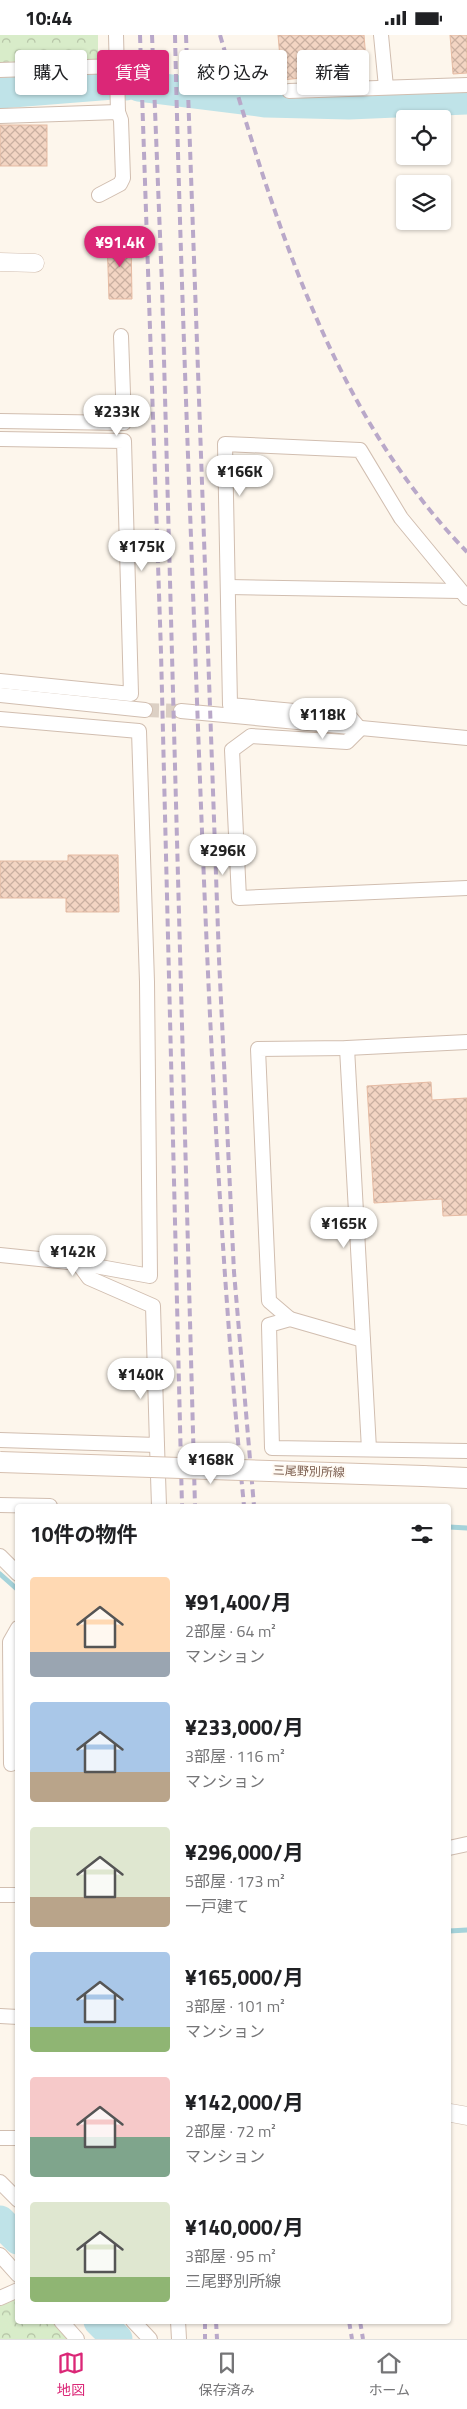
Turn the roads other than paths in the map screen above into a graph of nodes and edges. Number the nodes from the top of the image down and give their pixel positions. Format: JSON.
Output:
{"nodes":[{"id":1,"x":116,"y":35,"type":"edge"},
{"id":2,"x":381,"y":35,"type":"edge"},
{"id":3,"x":116,"y":50,"type":"edge"},
{"id":4,"x":0,"y":70,"type":"edge"},
{"id":5,"x":97,"y":71,"type":"edge"},
{"id":6,"x":467,"y":85,"type":"edge"},
{"id":7,"x":386,"y":87,"type":"junction"},
{"id":8,"x":289,"y":91,"type":"dead end"},
{"id":9,"x":117,"y":95,"type":"edge"},
{"id":10,"x":118,"y":112,"type":"junction"},
{"id":11,"x":0,"y":116,"type":"edge"},
{"id":12,"x":99,"y":195,"type":"dead end"},
{"id":13,"x":0,"y":262,"type":"edge"},
{"id":14,"x":35,"y":263,"type":"dead end"},
{"id":15,"x":121,"y":336,"type":"dead end"},
{"id":16,"x":0,"y":421,"type":"edge"},
{"id":17,"x":124,"y":423,"type":"junction"},
{"id":18,"x":0,"y":439,"type":"edge"},
{"id":19,"x":124,"y":441,"type":"junction"},
{"id":20,"x":228,"y":587,"type":"junction"},
{"id":21,"x":463,"y":594,"type":"edge"},
{"id":22,"x":0,"y":681,"type":"edge"},
{"id":23,"x":0,"y":695,"type":"edge"},
{"id":24,"x":145,"y":710,"type":"tunnel mouth"},
{"id":25,"x":181,"y":711,"type":"tunnel mouth"},
{"id":26,"x":0,"y":719,"type":"edge"},
{"id":27,"x":360,"y":729,"type":"junction"},
{"id":28,"x":467,"y":738,"type":"edge"},
{"id":29,"x":467,"y":889,"type":"edge"},
{"id":30,"x":467,"y":1042,"type":"edge"},
{"id":31,"x":347,"y":1048,"type":"junction"},
{"id":32,"x":0,"y":1255,"type":"edge"},
{"id":33,"x":78,"y":1263,"type":"junction"},
{"id":34,"x":290,"y":1319,"type":"junction"},
{"id":35,"x":363,"y":1340,"type":"junction"},
{"id":36,"x":0,"y":1440,"type":"edge"},
{"id":37,"x":157,"y":1445,"type":"junction"},
{"id":38,"x":369,"y":1449,"type":"junction"},
{"id":39,"x":467,"y":1451,"type":"edge"},
{"id":40,"x":0,"y":1462,"type":"edge"},
{"id":41,"x":467,"y":1478,"type":"edge"},
{"id":42,"x":159,"y":1504,"type":"edge"},
{"id":43,"x":0,"y":1505,"type":"edge"},
{"id":44,"x":15,"y":1505,"type":"edge"},
{"id":45,"x":0,"y":1556,"type":"edge"},
{"id":46,"x":15,"y":1571,"type":"edge"},
{"id":47,"x":15,"y":1633,"type":"edge"},
{"id":48,"x":10,"y":1764,"type":"edge"},
{"id":49,"x":467,"y":1844,"type":"edge"},
{"id":50,"x":451,"y":1848,"type":"edge"},
{"id":51,"x":0,"y":1895,"type":"edge"},
{"id":52,"x":15,"y":1895,"type":"edge"},
{"id":53,"x":0,"y":2016,"type":"edge"},
{"id":54,"x":15,"y":2017,"type":"edge"},
{"id":55,"x":0,"y":2138,"type":"edge"},
{"id":56,"x":15,"y":2138,"type":"edge"},
{"id":57,"x":0,"y":2182,"type":"edge"},
{"id":58,"x":15,"y":2197,"type":"edge"},
{"id":59,"x":0,"y":2255,"type":"edge"},
{"id":60,"x":15,"y":2272,"type":"edge"},
{"id":61,"x":15,"y":2291,"type":"edge"},
{"id":62,"x":0,"y":2298,"type":"edge"},
{"id":63,"x":63,"y":2324,"type":"edge"},
{"id":64,"x":136,"y":2324,"type":"edge"},
{"id":65,"x":178,"y":2324,"type":"edge"},
{"id":66,"x":77,"y":2339,"type":"edge"},
{"id":67,"x":150,"y":2339,"type":"edge"},
{"id":68,"x":178,"y":2339,"type":"edge"}],
"edges":[{"from":1,"to":3,"type":"street"},
{"from":2,"to":7,"type":"street"},
{"from":4,"to":5,"type":"street"},
{"from":6,"to":7,"type":"street"},
{"from":7,"to":8,"type":"street"},
{"from":9,"to":10,"type":"street"},
{"from":10,"to":11,"type":"street"},
{"from":10,"to":12,"type":"street"},
{"from":13,"to":14,"type":"street"},
{"from":15,"to":17,"type":"street"},
{"from":16,"to":17,"type":"street"},
{"from":17,"to":19,"type":"street"},
{"from":18,"to":19,"type":"street"},
{"from":19,"to":22,"type":"street"},
{"from":20,"to":21,"type":"street"},
{"from":20,"to":21,"type":"street"},
{"from":20,"to":27,"type":"street"},
{"from":23,"to":24,"type":"street"},
{"from":25,"to":27,"type":"street"},
{"from":26,"to":33,"type":"street"},
{"from":27,"to":28,"type":"street"},
{"from":27,"to":29,"type":"street"},
{"from":30,"to":31,"type":"street"},
{"from":31,"to":34,"type":"street"},
{"from":31,"to":35,"type":"street"},
{"from":32,"to":33,"type":"street"},
{"from":33,"to":37,"type":"street"},
{"from":34,"to":35,"type":"street"},
{"from":34,"to":38,"type":"street"},
{"from":35,"to":38,"type":"street"},
{"from":36,"to":37,"type":"street"},
{"from":37,"to":42,"type":"street"},
{"from":38,"to":39,"type":"street"},
{"from":40,"to":41,"type":"main road","name":"三尾野別所線","bridge":true},
{"from":43,"to":44,"type":"street"},
{"from":45,"to":46,"type":"street"},
{"from":47,"to":48,"type":"street"},
{"from":49,"to":50,"type":"street"},
{"from":51,"to":52,"type":"street"},
{"from":53,"to":54,"type":"street"},
{"from":55,"to":56,"type":"street"},
{"from":57,"to":58,"type":"street"},
{"from":59,"to":60,"type":"street"},
{"from":61,"to":62,"type":"street"},
{"from":63,"to":66,"type":"street"},
{"from":64,"to":67,"type":"street"},
{"from":65,"to":68,"type":"street"}]}
